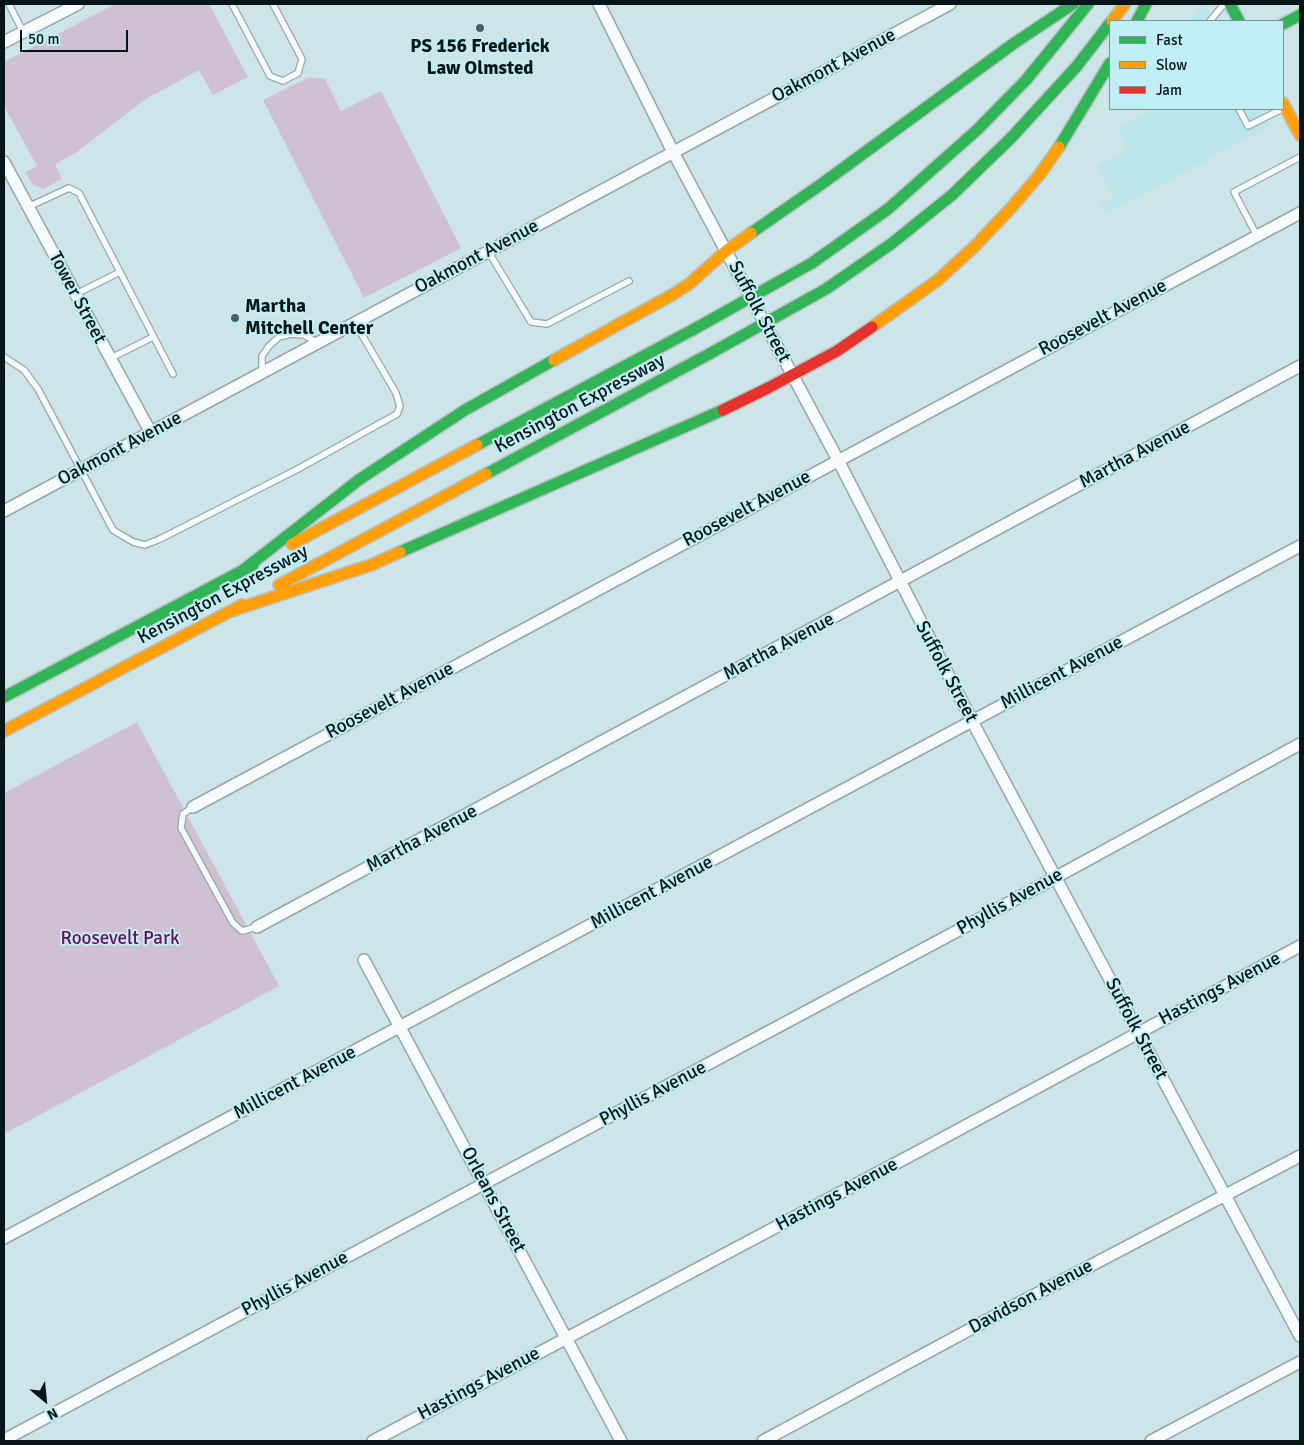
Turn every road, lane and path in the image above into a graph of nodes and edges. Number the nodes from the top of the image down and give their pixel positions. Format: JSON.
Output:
{"nodes":[{"id":1,"x":8,"y":4,"type":"edge"},
{"id":2,"x":78,"y":4,"type":"edge"},
{"id":3,"x":232,"y":4,"type":"edge"},
{"id":4,"x":273,"y":4,"type":"edge"},
{"id":5,"x":599,"y":4,"type":"edge"},
{"id":6,"x":950,"y":4,"type":"edge"},
{"id":7,"x":1073,"y":4,"type":"edge"},
{"id":8,"x":1088,"y":4,"type":"edge"},
{"id":9,"x":1125,"y":4,"type":"edge"},
{"id":10,"x":1224,"y":4,"type":"edge"},
{"id":11,"x":1230,"y":4,"type":"edge"},
{"id":12,"x":1146,"y":5,"type":"edge"},
{"id":13,"x":1300,"y":15,"type":"edge"},
{"id":14,"x":1113,"y":20,"type":"edge"},
{"id":15,"x":1138,"y":20,"type":"edge"},
{"id":16,"x":1211,"y":20,"type":"edge"},
{"id":17,"x":1238,"y":20,"type":"edge"},
{"id":18,"x":1284,"y":23,"type":"edge"},
{"id":19,"x":1109,"y":25,"type":"edge"},
{"id":20,"x":23,"y":32,"type":"junction"},
{"id":21,"x":4,"y":42,"type":"edge"},
{"id":22,"x":1109,"y":65,"type":"edge"},
{"id":23,"x":1284,"y":109,"type":"edge"},
{"id":24,"x":1240,"y":110,"type":"edge"},
{"id":25,"x":1277,"y":110,"type":"edge"},
{"id":26,"x":1300,"y":135,"type":"edge"},
{"id":27,"x":673,"y":152,"type":"junction"},
{"id":28,"x":1300,"y":157,"type":"edge"},
{"id":29,"x":4,"y":162,"type":"edge"},
{"id":30,"x":28,"y":207,"type":"junction"},
{"id":31,"x":1300,"y":213,"type":"edge"},
{"id":32,"x":1257,"y":236,"type":"junction"},
{"id":33,"x":488,"y":251,"type":"junction"},
{"id":34,"x":726,"y":251,"type":"junction"},
{"id":35,"x":120,"y":272,"type":"junction"},
{"id":36,"x":629,"y":281,"type":"dead end"},
{"id":37,"x":76,"y":294,"type":"junction"},
{"id":38,"x":355,"y":323,"type":"junction"},
{"id":39,"x":153,"y":337,"type":"junction"},
{"id":40,"x":318,"y":342,"type":"junction"},
{"id":41,"x":4,"y":357,"type":"edge"},
{"id":42,"x":110,"y":358,"type":"junction"},
{"id":43,"x":1300,"y":366,"type":"edge"},
{"id":44,"x":262,"y":373,"type":"junction"},
{"id":45,"x":173,"y":374,"type":"dead end"},
{"id":46,"x":793,"y":375,"type":"junction"},
{"id":47,"x":150,"y":433,"type":"junction"},
{"id":48,"x":838,"y":460,"type":"junction"},
{"id":49,"x":81,"y":470,"type":"junction"},
{"id":50,"x":4,"y":511,"type":"edge"},
{"id":51,"x":1300,"y":546,"type":"edge"},
{"id":52,"x":242,"y":571,"type":"junction"},
{"id":53,"x":899,"y":582,"type":"junction"},
{"id":54,"x":231,"y":611,"type":"junction"},
{"id":55,"x":4,"y":697,"type":"edge"},
{"id":56,"x":972,"y":721,"type":"junction"},
{"id":57,"x":4,"y":731,"type":"edge"},
{"id":58,"x":1300,"y":744,"type":"edge"},
{"id":59,"x":193,"y":807,"type":"joint"},
{"id":60,"x":1055,"y":877,"type":"junction"},
{"id":61,"x":257,"y":927,"type":"joint"},
{"id":62,"x":1300,"y":946,"type":"edge"},
{"id":63,"x":364,"y":960,"type":"dead end"},
{"id":64,"x":400,"y":1027,"type":"junction"},
{"id":65,"x":1138,"y":1033,"type":"junction"},
{"id":66,"x":1300,"y":1156,"type":"edge"},
{"id":67,"x":484,"y":1184,"type":"junction"},
{"id":68,"x":1225,"y":1195,"type":"junction"},
{"id":69,"x":4,"y":1238,"type":"edge"},
{"id":70,"x":1300,"y":1336,"type":"edge"},
{"id":71,"x":566,"y":1338,"type":"junction"},
{"id":72,"x":1300,"y":1362,"type":"edge"},
{"id":73,"x":4,"y":1440,"type":"edge"},
{"id":74,"x":373,"y":1441,"type":"edge"},
{"id":75,"x":621,"y":1441,"type":"edge"},
{"id":76,"x":763,"y":1441,"type":"edge"},
{"id":77,"x":1152,"y":1441,"type":"edge"}],
"edges":[{"from":1,"to":20,"type":"lane"},
{"from":2,"to":20,"type":"street"},
{"from":3,"to":4,"type":"lane"},
{"from":5,"to":27,"type":"street","name":"Suffolk Street"},
{"from":6,"to":27,"type":"street","name":"Oakmont Avenue"},
{"from":7,"to":34,"type":"main road"},
{"from":8,"to":52,"type":"main road","name":"Kensington Expressway","bridge":true},
{"from":9,"to":14,"type":"main road","name":"Kensington Expressway"},
{"from":10,"to":16,"type":"lane"},
{"from":11,"to":17,"type":"main road"},
{"from":12,"to":15,"type":"main road"},
{"from":13,"to":18,"type":"main road"},
{"from":19,"to":54,"type":"main road","name":"Kensington Expressway","bridge":true},
{"from":20,"to":21,"type":"street"},
{"from":22,"to":46,"type":"main road"},
{"from":23,"to":26,"type":"main road"},
{"from":24,"to":25,"type":"lane"},
{"from":27,"to":33,"type":"street","name":"Oakmont Avenue"},
{"from":27,"to":34,"type":"street","name":"Suffolk Street"},
{"from":28,"to":32,"type":"lane"},
{"from":29,"to":30,"type":"street","name":"Tower Street"},
{"from":30,"to":35,"type":"lane"},
{"from":30,"to":37,"type":"street","name":"Tower Street"},
{"from":31,"to":32,"type":"street","name":"Roosevelt Avenue"},
{"from":32,"to":48,"type":"street","name":"Roosevelt Avenue"},
{"from":33,"to":36,"type":"lane"},
{"from":33,"to":38,"type":"street","name":"Oakmont Avenue"},
{"from":34,"to":46,"type":"street","name":"Suffolk Street"},
{"from":34,"to":52,"type":"main road"},
{"from":35,"to":37,"type":"lane"},
{"from":35,"to":39,"type":"lane"},
{"from":37,"to":42,"type":"street","name":"Tower Street"},
{"from":38,"to":40,"type":"street","name":"Oakmont Avenue"},
{"from":38,"to":49,"type":"lane"},
{"from":39,"to":42,"type":"lane"},
{"from":39,"to":45,"type":"lane"},
{"from":40,"to":44,"type":"street","name":"Oakmont Avenue"},
{"from":40,"to":44,"type":"lane"},
{"from":41,"to":49,"type":"lane"},
{"from":42,"to":47,"type":"street","name":"Tower Street"},
{"from":43,"to":53,"type":"street","name":"Martha Avenue"},
{"from":44,"to":47,"type":"street","name":"Oakmont Avenue"},
{"from":46,"to":48,"type":"street","name":"Suffolk Street"},
{"from":46,"to":54,"type":"main road"},
{"from":47,"to":49,"type":"street","name":"Oakmont Avenue"},
{"from":48,"to":53,"type":"street","name":"Suffolk Street"},
{"from":48,"to":59,"type":"street","name":"Roosevelt Avenue"},
{"from":49,"to":50,"type":"street","name":"Oakmont Avenue"},
{"from":51,"to":56,"type":"street","name":"Millicent Avenue"},
{"from":52,"to":55,"type":"main road","name":"Kensington Expressway"},
{"from":53,"to":56,"type":"street","name":"Suffolk Street"},
{"from":53,"to":61,"type":"street","name":"Martha Avenue"},
{"from":54,"to":57,"type":"main road","name":"Kensington Expressway"},
{"from":56,"to":60,"type":"street","name":"Suffolk Street"},
{"from":56,"to":64,"type":"street","name":"Millicent Avenue"},
{"from":58,"to":60,"type":"street","name":"Phyllis Avenue"},
{"from":59,"to":61,"type":"lane"},
{"from":60,"to":65,"type":"street","name":"Suffolk Street"},
{"from":60,"to":67,"type":"street","name":"Phyllis Avenue"},
{"from":62,"to":65,"type":"street","name":"Hastings Avenue"},
{"from":63,"to":64,"type":"street","name":"Orleans Street"},
{"from":64,"to":67,"type":"street","name":"Orleans Street"},
{"from":64,"to":69,"type":"street","name":"Millicent Avenue"},
{"from":65,"to":68,"type":"street","name":"Suffolk Street"},
{"from":65,"to":71,"type":"street","name":"Hastings Avenue"},
{"from":66,"to":68,"type":"street","name":"Davidson Avenue"},
{"from":67,"to":71,"type":"street","name":"Orleans Street"},
{"from":67,"to":73,"type":"street","name":"Phyllis Avenue"},
{"from":68,"to":70,"type":"street","name":"Suffolk Street"},
{"from":68,"to":76,"type":"street","name":"Davidson Avenue"},
{"from":71,"to":74,"type":"street","name":"Hastings Avenue"},
{"from":71,"to":75,"type":"street","name":"Orleans Street"},
{"from":72,"to":77,"type":"street"}]}
